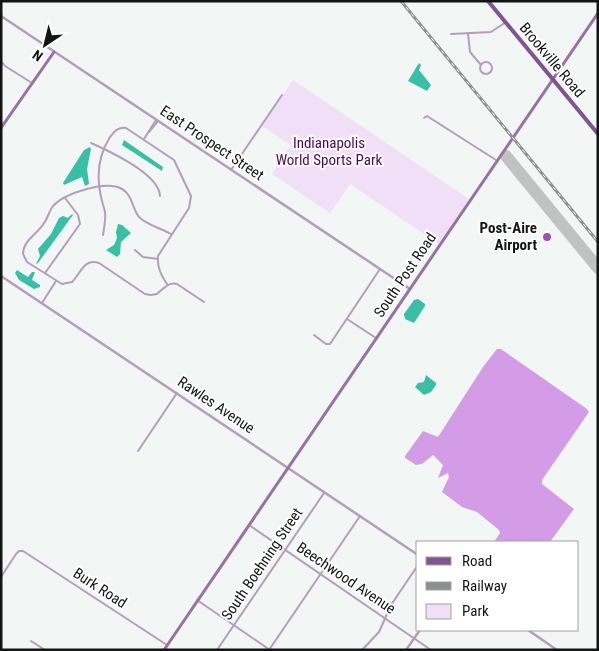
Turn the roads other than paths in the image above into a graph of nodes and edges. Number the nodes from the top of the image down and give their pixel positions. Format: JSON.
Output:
{"nodes":[{"id":1,"x":488,"y":1,"type":"edge"},
{"id":2,"x":598,"y":12,"type":"edge"},
{"id":3,"x":1,"y":16,"type":"edge"},
{"id":4,"x":506,"y":22,"type":"junction"},
{"id":5,"x":468,"y":33,"type":"junction"},
{"id":6,"x":451,"y":34,"type":"dead end"},
{"id":7,"x":54,"y":52,"type":"junction"},
{"id":8,"x":1,"y":61,"type":"edge"},
{"id":9,"x":481,"y":65,"type":"junction"},
{"id":10,"x":552,"y":79,"type":"junction"},
{"id":11,"x":32,"y":84,"type":"junction"},
{"id":12,"x":282,"y":95,"type":"dead end"},
{"id":13,"x":426,"y":117,"type":"dead end"},
{"id":14,"x":157,"y":121,"type":"junction"},
{"id":15,"x":1,"y":128,"type":"edge"},
{"id":16,"x":598,"y":134,"type":"edge"},
{"id":17,"x":144,"y":139,"type":"junction"},
{"id":18,"x":92,"y":143,"type":"dead end"},
{"id":19,"x":103,"y":149,"type":"junction"},
{"id":20,"x":497,"y":160,"type":"junction"},
{"id":21,"x":231,"y":170,"type":"junction"},
{"id":22,"x":100,"y":188,"type":"junction"},
{"id":23,"x":160,"y":196,"type":"dead end"},
{"id":24,"x":65,"y":198,"type":"junction"},
{"id":25,"x":171,"y":234,"type":"junction"},
{"id":26,"x":103,"y":235,"type":"dead end"},
{"id":27,"x":135,"y":250,"type":"dead end"},
{"id":28,"x":158,"y":259,"type":"junction"},
{"id":29,"x":380,"y":269,"type":"junction"},
{"id":30,"x":45,"y":273,"type":"junction"},
{"id":31,"x":1,"y":276,"type":"edge"},
{"id":32,"x":56,"y":281,"type":"junction"},
{"id":33,"x":167,"y":284,"type":"junction"},
{"id":34,"x":410,"y":289,"type":"junction"},
{"id":35,"x":204,"y":302,"type":"dead end"},
{"id":36,"x":42,"y":303,"type":"junction"},
{"id":37,"x":347,"y":319,"type":"junction"},
{"id":38,"x":314,"y":335,"type":"dead end"},
{"id":39,"x":376,"y":338,"type":"junction"},
{"id":40,"x":177,"y":393,"type":"junction"},
{"id":41,"x":138,"y":451,"type":"dead end"},
{"id":42,"x":288,"y":467,"type":"junction"},
{"id":43,"x":325,"y":492,"type":"junction"},
{"id":44,"x":360,"y":516,"type":"junction"},
{"id":45,"x":248,"y":525,"type":"junction"},
{"id":46,"x":285,"y":550,"type":"junction"},
{"id":47,"x":416,"y":554,"type":"edge"},
{"id":48,"x":416,"y":568,"type":"edge"},
{"id":49,"x":320,"y":574,"type":"junction"},
{"id":50,"x":1,"y":576,"type":"edge"},
{"id":51,"x":197,"y":600,"type":"junction"},
{"id":52,"x":385,"y":618,"type":"junction"},
{"id":53,"x":234,"y":625,"type":"junction"},
{"id":54,"x":419,"y":631,"type":"edge"},
{"id":55,"x":529,"y":631,"type":"edge"},
{"id":56,"x":414,"y":638,"type":"junction"},
{"id":57,"x":31,"y":641,"type":"dead end"},
{"id":58,"x":167,"y":645,"type":"junction"},
{"id":59,"x":43,"y":649,"type":"edge"},
{"id":60,"x":164,"y":650,"type":"edge"},
{"id":61,"x":217,"y":650,"type":"edge"},
{"id":62,"x":269,"y":650,"type":"edge"},
{"id":63,"x":362,"y":650,"type":"edge"},
{"id":64,"x":406,"y":650,"type":"edge"},
{"id":65,"x":431,"y":650,"type":"edge"},
{"id":66,"x":557,"y":650,"type":"edge"}],
"edges":[{"from":1,"to":4,"type":"main road","name":"Brookville Road"},
{"from":2,"to":10,"type":"main road","name":"South Post Road"},
{"from":3,"to":7,"type":"street","name":"East Prospect Street"},
{"from":4,"to":5,"type":"street"},
{"from":4,"to":10,"type":"main road","name":"Brookville Road"},
{"from":5,"to":6,"type":"street"},
{"from":5,"to":9,"type":"street"},
{"from":7,"to":11,"type":"main road"},
{"from":7,"to":14,"type":"street","name":"East Prospect Street"},
{"from":8,"to":11,"type":"street"},
{"from":9,"to":9,"type":"street"},
{"from":10,"to":16,"type":"main road","name":"Brookville Road"},
{"from":10,"to":20,"type":"main road","name":"South Post Road"},
{"from":11,"to":15,"type":"main road"},
{"from":12,"to":21,"type":"street"},
{"from":13,"to":20,"type":"street"},
{"from":14,"to":17,"type":"street"},
{"from":14,"to":21,"type":"street","name":"East Prospect Street"},
{"from":17,"to":19,"type":"street"},
{"from":17,"to":25,"type":"street"},
{"from":18,"to":19,"type":"street"},
{"from":19,"to":22,"type":"street"},
{"from":19,"to":23,"type":"street"},
{"from":20,"to":34,"type":"main road","name":"South Post Road"},
{"from":21,"to":29,"type":"street","name":"East Prospect Street"},
{"from":22,"to":24,"type":"street"},
{"from":22,"to":25,"type":"street"},
{"from":22,"to":26,"type":"street"},
{"from":24,"to":30,"type":"street"},
{"from":24,"to":30,"type":"street"},
{"from":25,"to":28,"type":"street"},
{"from":27,"to":28,"type":"street"},
{"from":28,"to":33,"type":"street"},
{"from":29,"to":34,"type":"street","name":"East Prospect Street"},
{"from":29,"to":37,"type":"street"},
{"from":30,"to":32,"type":"street"},
{"from":31,"to":36,"type":"street","name":"Rawles Avenue"},
{"from":32,"to":33,"type":"street"},
{"from":32,"to":36,"type":"street"},
{"from":33,"to":35,"type":"street"},
{"from":34,"to":39,"type":"main road","name":"South Post Road"},
{"from":36,"to":40,"type":"street","name":"Rawles Avenue"},
{"from":37,"to":38,"type":"street"},
{"from":37,"to":39,"type":"street"},
{"from":39,"to":42,"type":"main road","name":"South Post Road"},
{"from":40,"to":41,"type":"street"},
{"from":40,"to":42,"type":"street","name":"Rawles Avenue"},
{"from":42,"to":43,"type":"street","name":"Rawles Avenue"},
{"from":42,"to":45,"type":"main road","name":"South Post Road"},
{"from":43,"to":44,"type":"street","name":"Rawles Avenue"},
{"from":43,"to":46,"type":"street","name":"South Boehning Street"},
{"from":44,"to":47,"type":"street","name":"Rawles Avenue"},
{"from":44,"to":49,"type":"street"},
{"from":45,"to":46,"type":"street","name":"Beechwood Avenue"},
{"from":45,"to":51,"type":"main road","name":"South Post Road"},
{"from":46,"to":49,"type":"street","name":"Beechwood Avenue"},
{"from":46,"to":53,"type":"street","name":"South Boehning Street"},
{"from":48,"to":52,"type":"street"},
{"from":49,"to":52,"type":"street","name":"Beechwood Avenue"},
{"from":49,"to":62,"type":"street"},
{"from":50,"to":58,"type":"street","name":"Burk Road"},
{"from":51,"to":53,"type":"street"},
{"from":51,"to":58,"type":"main road","name":"South Post Road"},
{"from":52,"to":56,"type":"street","name":"Beechwood Avenue"},
{"from":52,"to":63,"type":"street"},
{"from":53,"to":61,"type":"street","name":"South Boehning Street"},
{"from":53,"to":62,"type":"street"},
{"from":54,"to":56,"type":"street"},
{"from":55,"to":66,"type":"street"},
{"from":56,"to":64,"type":"street"},
{"from":56,"to":65,"type":"street","name":"Beechwood Avenue"},
{"from":57,"to":59,"type":"street"},
{"from":58,"to":60,"type":"main road","name":"South Post Road"}]}
